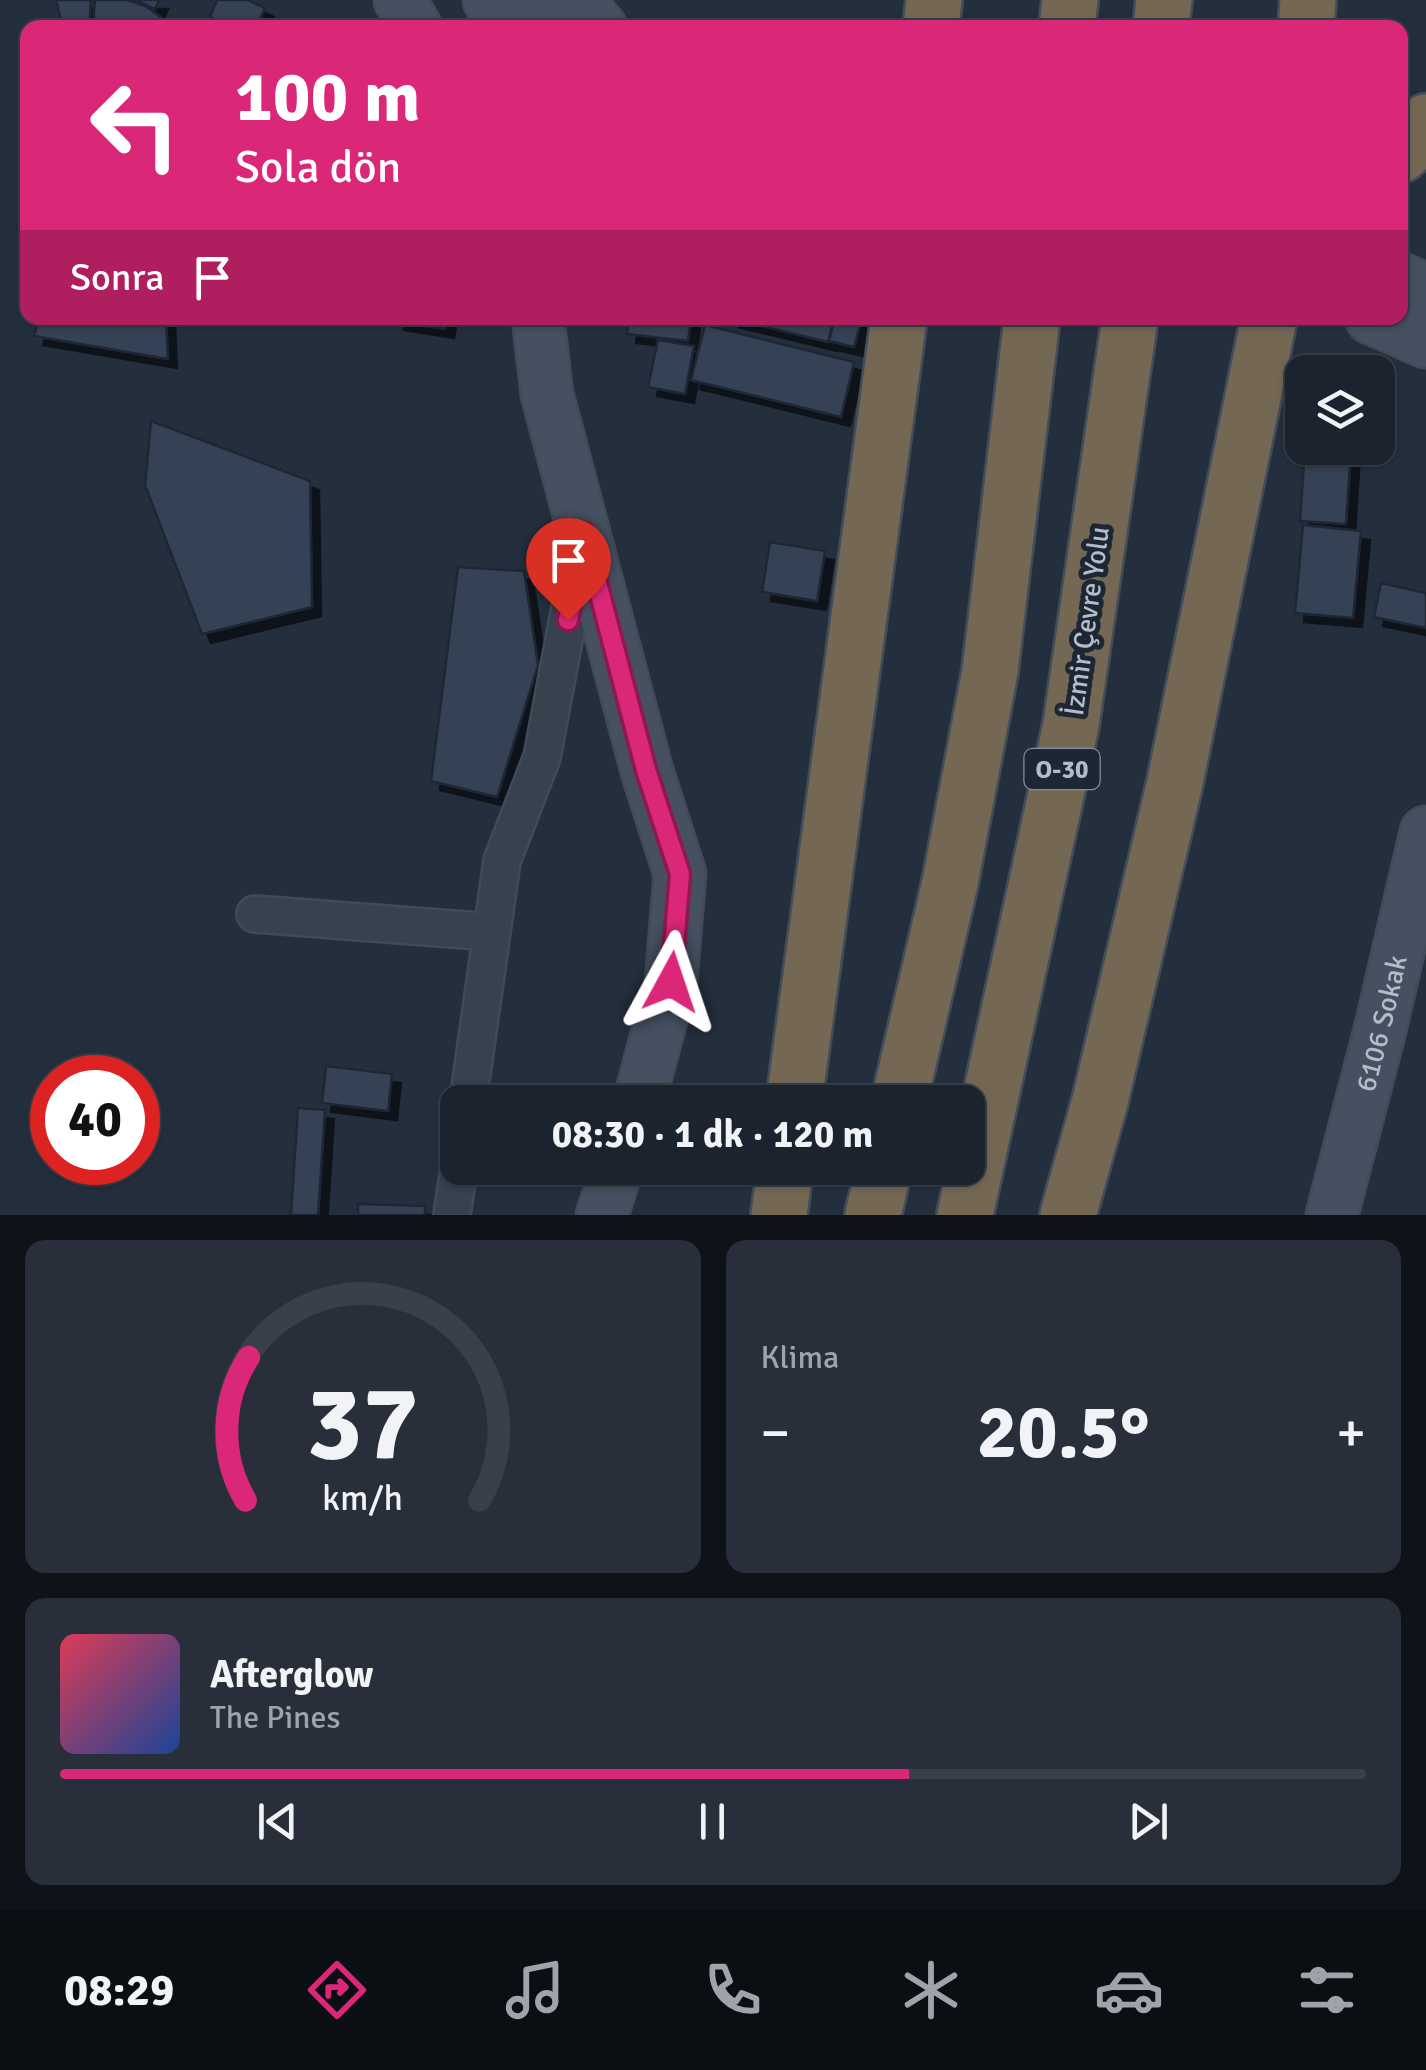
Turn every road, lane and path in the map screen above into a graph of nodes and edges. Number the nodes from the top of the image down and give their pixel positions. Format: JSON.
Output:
{"nodes":[{"id":1,"x":530,"y":0,"type":"edge"},
{"id":2,"x":578,"y":0,"type":"edge"},
{"id":3,"x":547,"y":20,"type":"edge"},
{"id":4,"x":594,"y":20,"type":"edge"},
{"id":5,"x":1426,"y":122,"type":"edge"},
{"id":6,"x":1408,"y":148,"type":"edge"},
{"id":7,"x":539,"y":325,"type":"edge"},
{"id":8,"x":898,"y":325,"type":"edge"},
{"id":9,"x":1031,"y":325,"type":"edge"},
{"id":10,"x":1129,"y":325,"type":"edge"},
{"id":11,"x":1268,"y":325,"type":"edge"},
{"id":12,"x":1387,"y":325,"type":"edge"},
{"id":13,"x":1426,"y":342,"type":"edge"},
{"id":14,"x":584,"y":533,"type":"junction"},
{"id":15,"x":1426,"y":832,"type":"edge"},
{"id":16,"x":255,"y":914,"type":"dead end"},
{"id":17,"x":492,"y":932,"type":"junction"},
{"id":18,"x":470,"y":1085,"type":"edge"},
{"id":19,"x":644,"y":1085,"type":"edge"},
{"id":20,"x":796,"y":1085,"type":"edge"},
{"id":21,"x":903,"y":1085,"type":"edge"},
{"id":22,"x":456,"y":1185,"type":"edge"},
{"id":23,"x":612,"y":1185,"type":"edge"},
{"id":24,"x":783,"y":1185,"type":"edge"},
{"id":25,"x":880,"y":1185,"type":"edge"},
{"id":26,"x":452,"y":1215,"type":"edge"},
{"id":27,"x":602,"y":1215,"type":"edge"},
{"id":28,"x":779,"y":1215,"type":"edge"},
{"id":29,"x":873,"y":1215,"type":"edge"},
{"id":30,"x":966,"y":1215,"type":"edge"},
{"id":31,"x":1068,"y":1215,"type":"edge"},
{"id":32,"x":1332,"y":1215,"type":"edge"}],
"edges":[{"from":1,"to":3,"type":"street"},
{"from":2,"to":4,"type":"street"},
{"from":5,"to":6,"type":"highway"},
{"from":7,"to":14,"type":"street"},
{"from":8,"to":20,"type":"highway"},
{"from":9,"to":21,"type":"highway"},
{"from":10,"to":30,"type":"highway","name":"İzmir Çevre Yolu","number":"O-30"},
{"from":11,"to":31,"type":"highway"},
{"from":12,"to":13,"type":"street"},
{"from":14,"to":17,"type":"street"},
{"from":14,"to":19,"type":"street"},
{"from":15,"to":32,"type":"street","name":"6106 Sokak"},
{"from":16,"to":17,"type":"street"},
{"from":17,"to":18,"type":"street"},
{"from":22,"to":26,"type":"street"},
{"from":23,"to":27,"type":"street"},
{"from":24,"to":28,"type":"highway"},
{"from":25,"to":29,"type":"highway"}]}
